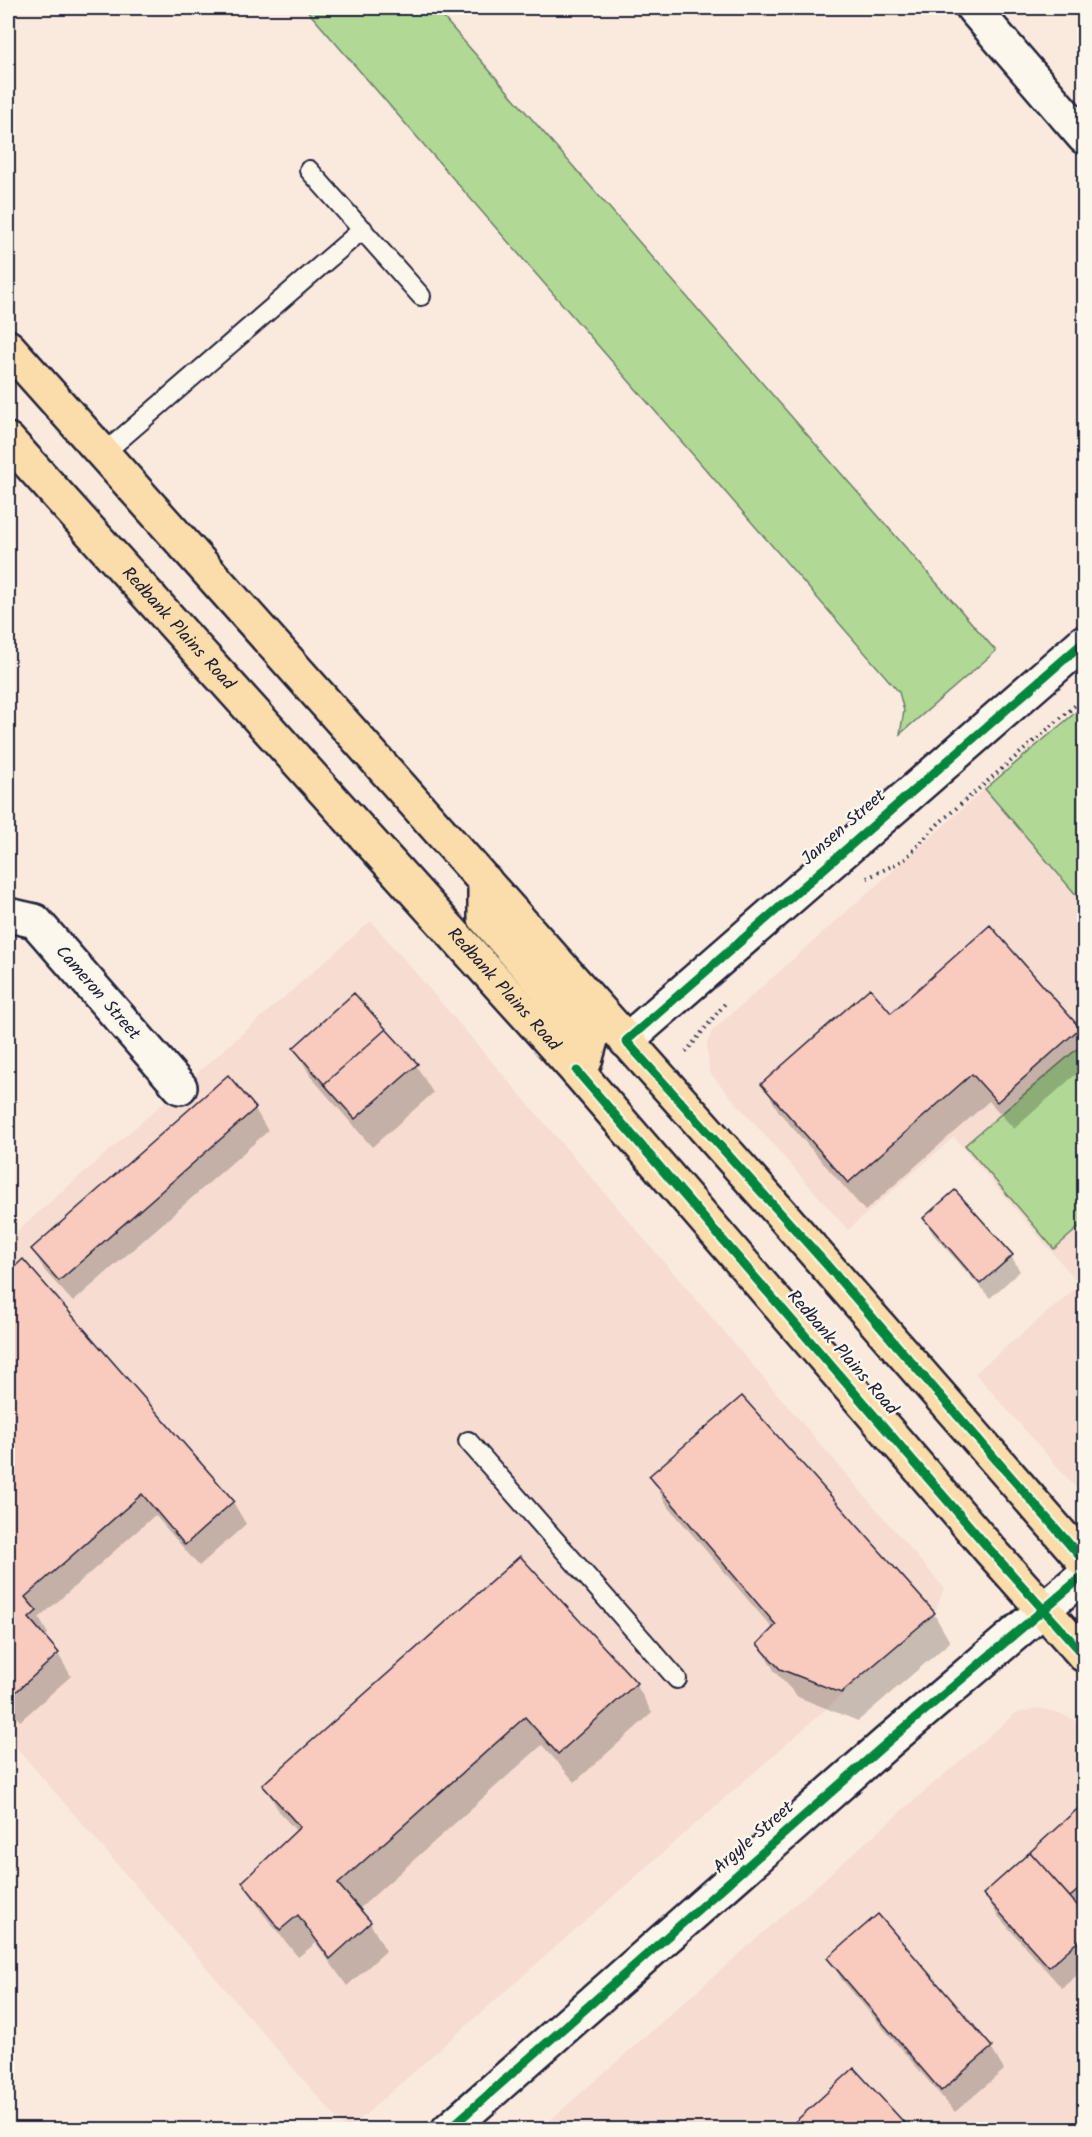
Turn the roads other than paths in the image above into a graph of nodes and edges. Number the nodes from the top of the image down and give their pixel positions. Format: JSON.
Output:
{"nodes":[{"id":1,"x":973,"y":8,"type":"edge"},
{"id":2,"x":1084,"y":137,"type":"edge"},
{"id":3,"x":309,"y":170,"type":"dead end"},
{"id":4,"x":363,"y":230,"type":"junction"},
{"id":5,"x":421,"y":296,"type":"dead end"},
{"id":6,"x":8,"y":347,"type":"edge"},
{"id":7,"x":8,"y":440,"type":"edge"},
{"id":8,"x":103,"y":454,"type":"junction"},
{"id":9,"x":1084,"y":642,"type":"edge"},
{"id":10,"x":485,"y":881,"type":"junction"},
{"id":11,"x":8,"y":917,"type":"edge"},
{"id":12,"x":626,"y":1041,"type":"junction"},
{"id":13,"x":577,"y":1071,"type":"junction"},
{"id":14,"x":180,"y":1087,"type":"dead end"},
{"id":15,"x":468,"y":1441,"type":"dead end"},
{"id":16,"x":1084,"y":1561,"type":"edge"},
{"id":17,"x":1084,"y":1575,"type":"edge"},
{"id":18,"x":1044,"y":1610,"type":"junction"},
{"id":19,"x":1084,"y":1655,"type":"edge"},
{"id":20,"x":677,"y":1679,"type":"dead end"},
{"id":21,"x":447,"y":2130,"type":"edge"}],
"edges":[{"from":1,"to":2,"type":"street"},
{"from":3,"to":4,"type":"lane"},
{"from":4,"to":5,"type":"lane"},
{"from":4,"to":8,"type":"lane"},
{"from":6,"to":8,"type":"main road"},
{"from":7,"to":13,"type":"main road","name":"Redbank Plains Road"},
{"from":8,"to":10,"type":"main road"},
{"from":9,"to":12,"type":"street","name":"Jansen Street"},
{"from":10,"to":12,"type":"main road"},
{"from":10,"to":13,"type":"main road"},
{"from":11,"to":14,"type":"street","name":"Cameron Street"},
{"from":12,"to":16,"type":"main road"},
{"from":13,"to":18,"type":"main road","name":"Redbank Plains Road"},
{"from":15,"to":20,"type":"lane"},
{"from":17,"to":18,"type":"street","name":"Argyle Street"},
{"from":18,"to":19,"type":"main road","name":"Redbank Plains Road"},
{"from":18,"to":21,"type":"street","name":"Argyle Street"}]}
